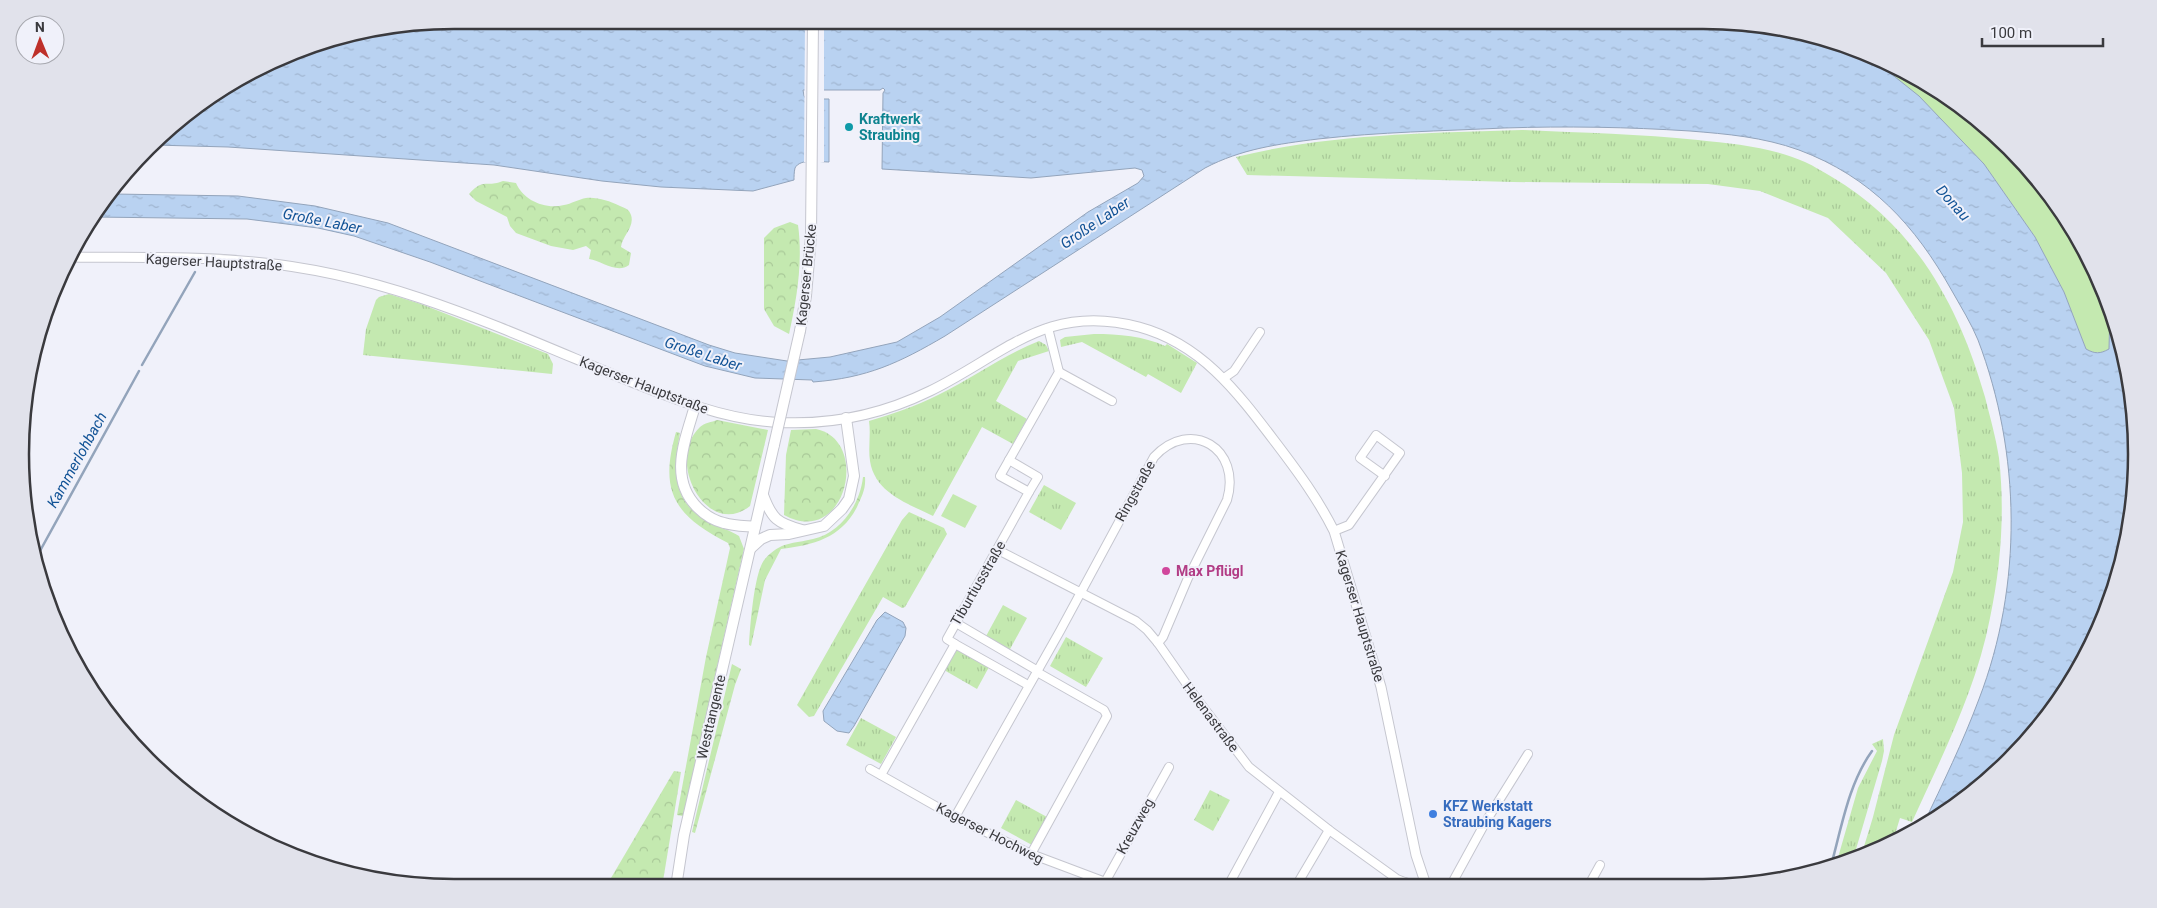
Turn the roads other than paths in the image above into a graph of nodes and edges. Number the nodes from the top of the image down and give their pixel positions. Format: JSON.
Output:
{"nodes":[{"id":1,"x":812,"y":29,"type":"edge"},
{"id":2,"x":78,"y":257,"type":"edge"},
{"id":3,"x":1048,"y":328,"type":"junction"},
{"id":4,"x":1260,"y":332,"type":"dead end"},
{"id":5,"x":1058,"y":372,"type":"junction"},
{"id":6,"x":1224,"y":378,"type":"junction"},
{"id":7,"x":1112,"y":401,"type":"dead end"},
{"id":8,"x":695,"y":406,"type":"junction"},
{"id":9,"x":846,"y":418,"type":"junction"},
{"id":10,"x":1009,"y":460,"type":"junction"},
{"id":11,"x":1385,"y":476,"type":"junction"},
{"id":12,"x":1029,"y":492,"type":"junction"},
{"id":13,"x":763,"y":494,"type":"junction"},
{"id":14,"x":755,"y":527,"type":"junction"},
{"id":15,"x":802,"y":530,"type":"junction"},
{"id":16,"x":1334,"y":531,"type":"junction"},
{"id":17,"x":750,"y":548,"type":"junction"},
{"id":18,"x":998,"y":550,"type":"junction"},
{"id":19,"x":1080,"y":592,"type":"junction"},
{"id":20,"x":956,"y":623,"type":"junction"},
{"id":21,"x":1158,"y":643,"type":"junction"},
{"id":22,"x":955,"y":644,"type":"junction"},
{"id":23,"x":1038,"y":671,"type":"junction"},
{"id":24,"x":1028,"y":685,"type":"junction"},
{"id":25,"x":1528,"y":754,"type":"dead end"},
{"id":26,"x":1169,"y":766,"type":"dead end"},
{"id":27,"x":870,"y":769,"type":"dead end"},
{"id":28,"x":881,"y":775,"type":"junction"},
{"id":29,"x":1279,"y":792,"type":"junction"},
{"id":30,"x":955,"y":817,"type":"junction"},
{"id":31,"x":1329,"y":830,"type":"junction"},
{"id":32,"x":1031,"y":854,"type":"junction"},
{"id":33,"x":1600,"y":865,"type":"dead end"},
{"id":34,"x":677,"y":879,"type":"edge"},
{"id":35,"x":1092,"y":879,"type":"edge"},
{"id":36,"x":1107,"y":879,"type":"edge"},
{"id":37,"x":1232,"y":879,"type":"edge"},
{"id":38,"x":1300,"y":879,"type":"edge"},
{"id":39,"x":1397,"y":879,"type":"edge"},
{"id":40,"x":1424,"y":879,"type":"edge"},
{"id":41,"x":1454,"y":879,"type":"edge"},
{"id":42,"x":1592,"y":879,"type":"edge"}],
"edges":[{"from":1,"to":13,"type":"main road","name":"Kagerser Brücke","bridge":true},
{"from":2,"to":8,"type":"street","name":"Kagerser Hauptstraße"},
{"from":3,"to":5,"type":"street"},
{"from":3,"to":6,"type":"street","name":"Kagerser Hauptstraße"},
{"from":3,"to":9,"type":"street","name":"Kagerser Hauptstraße"},
{"from":4,"to":6,"type":"street"},
{"from":5,"to":7,"type":"street"},
{"from":5,"to":10,"type":"street"},
{"from":6,"to":16,"type":"street","name":"Kagerser Hauptstraße"},
{"from":8,"to":9,"type":"street","name":"Kagerser Hauptstraße"},
{"from":8,"to":14,"type":"main road"},
{"from":9,"to":15,"type":"main road"},
{"from":10,"to":12,"type":"street","name":"Tiburtiusstraße"},
{"from":10,"to":12,"type":"street"},
{"from":11,"to":11,"type":"street"},
{"from":11,"to":16,"type":"street"},
{"from":12,"to":18,"type":"street","name":"Tiburtiusstraße"},
{"from":13,"to":14,"type":"main road","name":"Westtangente"},
{"from":13,"to":15,"type":"main road"},
{"from":14,"to":17,"type":"main road","name":"Westtangente"},
{"from":15,"to":17,"type":"main road"},
{"from":16,"to":40,"type":"street","name":"Kagerser Hauptstraße"},
{"from":17,"to":34,"type":"main road","name":"Westtangente"},
{"from":18,"to":19,"type":"street","name":"Helenastraße"},
{"from":18,"to":20,"type":"street","name":"Tiburtiusstraße"},
{"from":19,"to":21,"type":"street","name":"Helenastraße"},
{"from":19,"to":21,"type":"street","name":"Ringstraße"},
{"from":19,"to":23,"type":"street","name":"Ringstraße"},
{"from":20,"to":22,"type":"street","name":"Tiburtiusstraße"},
{"from":20,"to":23,"type":"street"},
{"from":21,"to":29,"type":"street","name":"Helenastraße"},
{"from":22,"to":24,"type":"street"},
{"from":22,"to":28,"type":"street","name":"Tiburtiusstraße"},
{"from":23,"to":24,"type":"street","name":"Ringstraße"},
{"from":23,"to":32,"type":"street"},
{"from":24,"to":30,"type":"street","name":"Ringstraße"},
{"from":25,"to":41,"type":"street"},
{"from":26,"to":36,"type":"street","name":"Kreuzweg"},
{"from":27,"to":28,"type":"street","name":"Kagerser Hochweg"},
{"from":28,"to":30,"type":"street","name":"Kagerser Hochweg"},
{"from":29,"to":31,"type":"street","name":"Helenastraße"},
{"from":29,"to":37,"type":"street"},
{"from":30,"to":32,"type":"street","name":"Kagerser Hochweg"},
{"from":31,"to":38,"type":"street"},
{"from":31,"to":39,"type":"street","name":"Helenastraße"},
{"from":32,"to":35,"type":"street","name":"Kagerser Hochweg"},
{"from":33,"to":42,"type":"street"}]}
